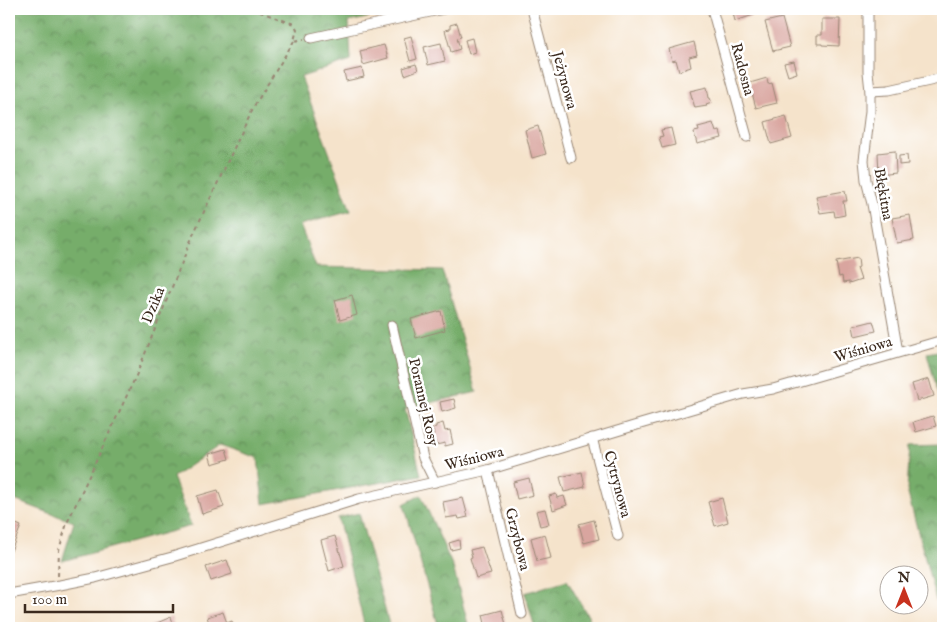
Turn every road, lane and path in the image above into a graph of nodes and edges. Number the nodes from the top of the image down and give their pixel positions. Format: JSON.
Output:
{"nodes":[{"id":1,"x":252,"y":9,"type":"edge"},
{"id":2,"x":444,"y":9,"type":"edge"},
{"id":3,"x":532,"y":9,"type":"edge"},
{"id":4,"x":712,"y":9,"type":"edge"},
{"id":5,"x":868,"y":9,"type":"edge"},
{"id":6,"x":311,"y":38,"type":"joint"},
{"id":7,"x":294,"y":40,"type":"junction"},
{"id":8,"x":943,"y":78,"type":"edge"},
{"id":9,"x":870,"y":91,"type":"junction"},
{"id":10,"x":747,"y":137,"type":"dead end"},
{"id":11,"x":571,"y":158,"type":"dead end"},
{"id":12,"x":392,"y":325,"type":"dead end"},
{"id":13,"x":943,"y":340,"type":"edge"},
{"id":14,"x":898,"y":352,"type":"junction"},
{"id":15,"x":592,"y":438,"type":"junction"},
{"id":16,"x":488,"y":470,"type":"junction"},
{"id":17,"x":435,"y":482,"type":"junction"},
{"id":18,"x":618,"y":536,"type":"dead end"},
{"id":19,"x":60,"y":586,"type":"junction"},
{"id":20,"x":9,"y":594,"type":"edge"},
{"id":21,"x":522,"y":614,"type":"dead end"}],
"edges":[{"from":1,"to":7,"type":"path"},
{"from":2,"to":6,"type":"street"},
{"from":3,"to":11,"type":"street","name":"Jeżynowa"},
{"from":4,"to":10,"type":"street","name":"Radosna"},
{"from":5,"to":9,"type":"street","name":"Błękitna"},
{"from":6,"to":7,"type":"path"},
{"from":7,"to":19,"type":"path","name":"Dzika"},
{"from":8,"to":9,"type":"street"},
{"from":9,"to":14,"type":"street","name":"Błękitna"},
{"from":12,"to":17,"type":"street","name":"Porannej Rosy"},
{"from":13,"to":14,"type":"street","name":"Wiśniowa"},
{"from":14,"to":15,"type":"street","name":"Wiśniowa"},
{"from":15,"to":16,"type":"street","name":"Wiśniowa"},
{"from":15,"to":18,"type":"street","name":"Cytrynowa"},
{"from":16,"to":17,"type":"street","name":"Wiśniowa"},
{"from":16,"to":21,"type":"street","name":"Grzybowa"},
{"from":17,"to":19,"type":"street","name":"Wiśniowa"},
{"from":19,"to":20,"type":"street","name":"Wiśniowa"}]}
